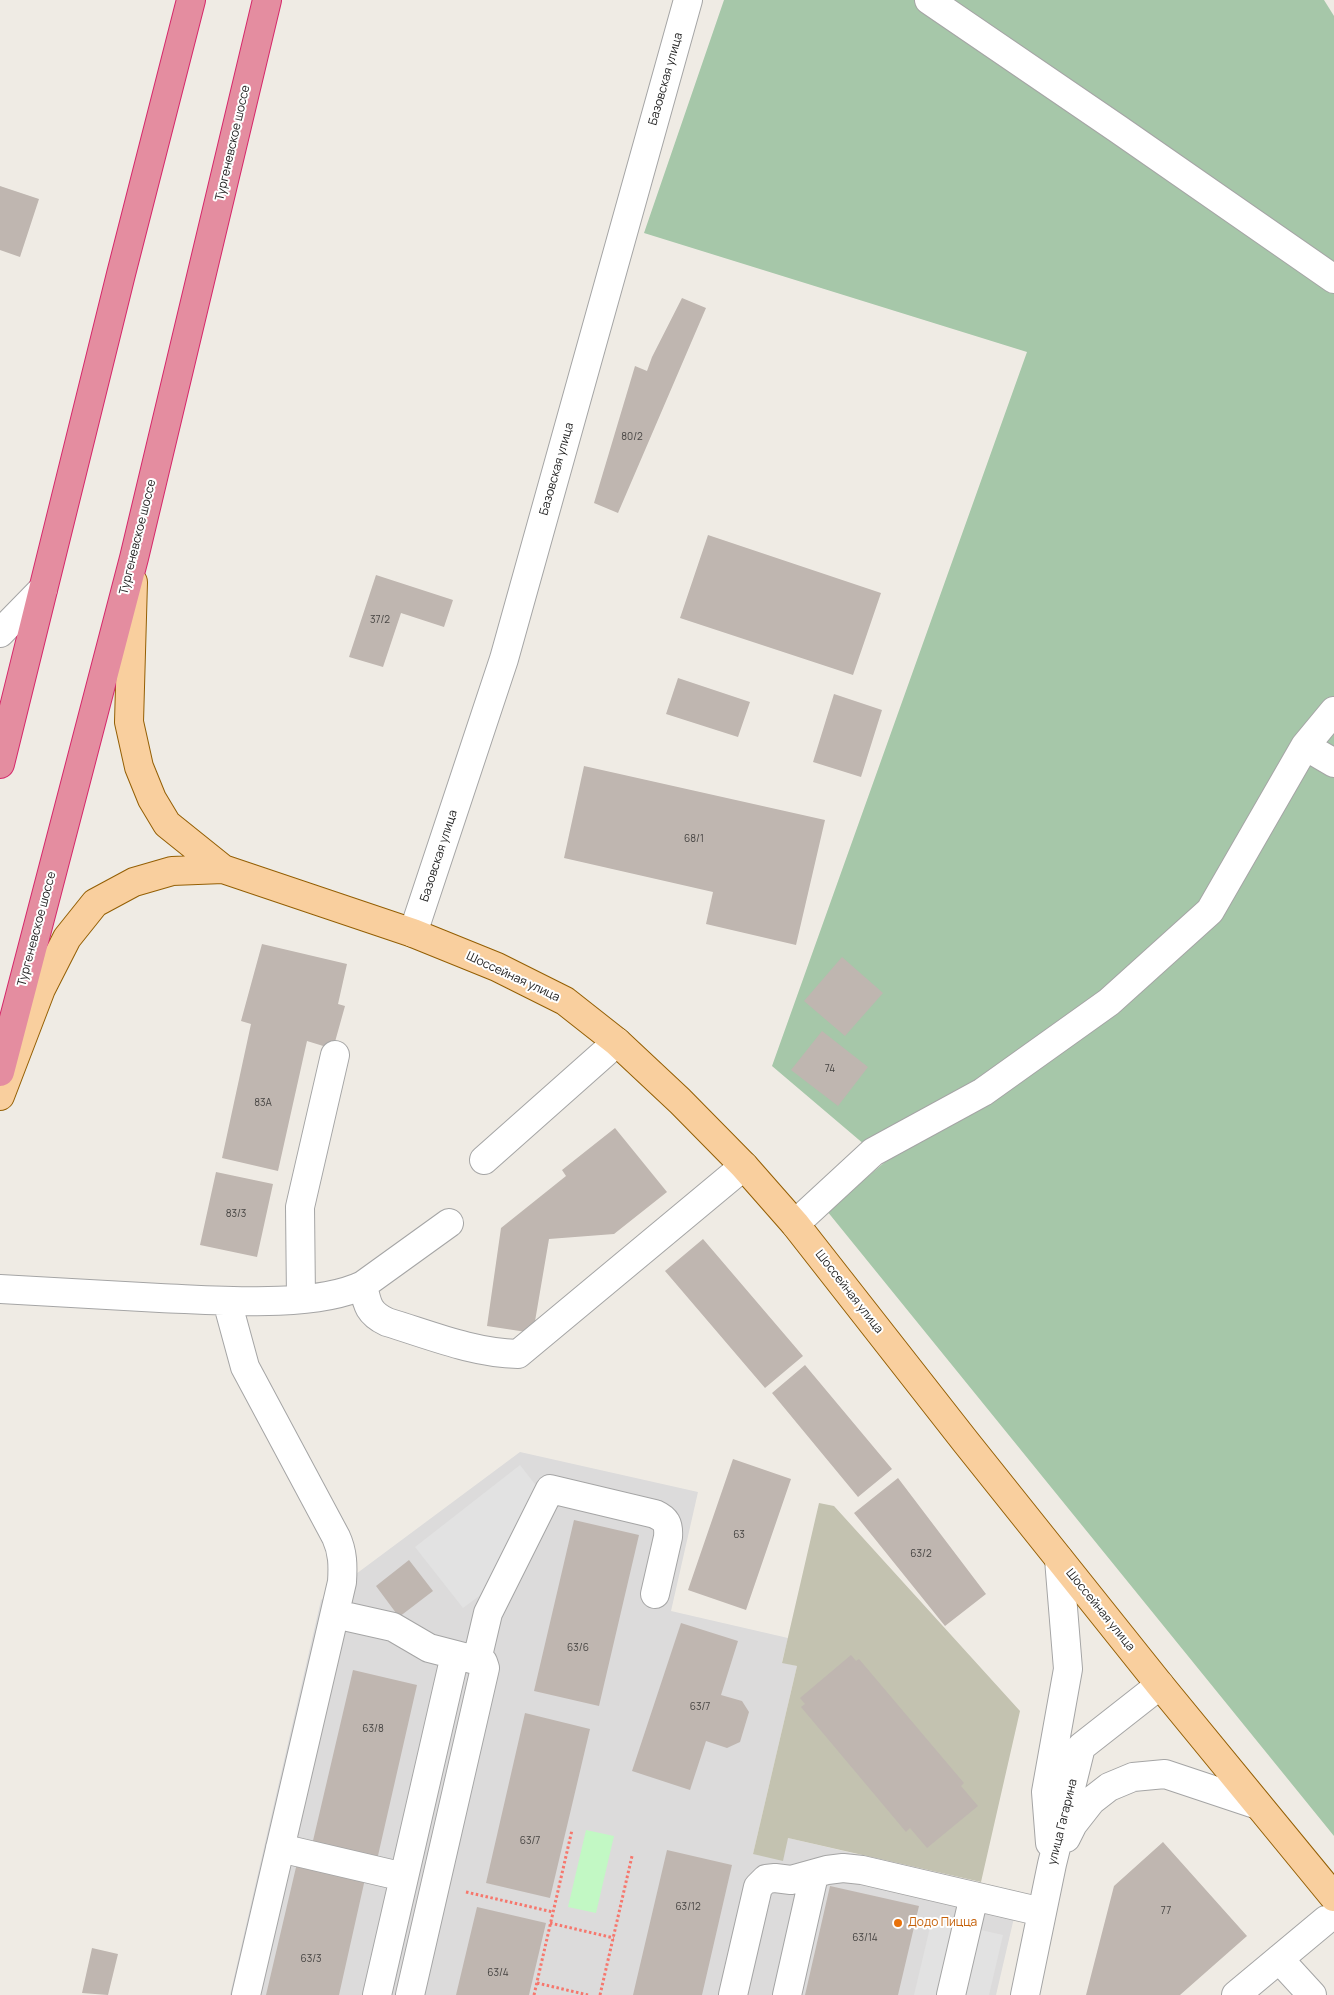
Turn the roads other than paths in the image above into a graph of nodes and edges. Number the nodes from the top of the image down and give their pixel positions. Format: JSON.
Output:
{"nodes":[{"id":1,"x":191,"y":0,"type":"edge"},
{"id":2,"x":267,"y":0,"type":"edge"},
{"id":3,"x":688,"y":0,"type":"edge"},
{"id":4,"x":929,"y":0,"type":"edge"},
{"id":5,"x":1334,"y":279,"type":"edge"},
{"id":6,"x":134,"y":558,"type":"junction"},
{"id":7,"x":43,"y":589,"type":"junction"},
{"id":8,"x":0,"y":632,"type":"edge"},
{"id":9,"x":1334,"y":711,"type":"edge"},
{"id":10,"x":1305,"y":746,"type":"junction"},
{"id":11,"x":1334,"y":763,"type":"edge"},
{"id":12,"x":0,"y":764,"type":"edge"},
{"id":13,"x":223,"y":869,"type":"junction"},
{"id":14,"x":413,"y":933,"type":"junction"},
{"id":15,"x":617,"y":1042,"type":"junction"},
{"id":16,"x":335,"y":1055,"type":"dead end"},
{"id":17,"x":0,"y":1072,"type":"edge"},
{"id":18,"x":0,"y":1096,"type":"edge"},
{"id":19,"x":484,"y":1160,"type":"dead end"},
{"id":20,"x":744,"y":1166,"type":"junction"},
{"id":21,"x":449,"y":1223,"type":"dead end"},
{"id":22,"x":795,"y":1224,"type":"junction"},
{"id":23,"x":363,"y":1285,"type":"junction"},
{"id":24,"x":0,"y":1290,"type":"edge"},
{"id":25,"x":300,"y":1299,"type":"junction"},
{"id":26,"x":227,"y":1301,"type":"junction"},
{"id":27,"x":1059,"y":1559,"type":"junction"},
{"id":28,"x":655,"y":1594,"type":"dead end"},
{"id":29,"x":335,"y":1614,"type":"junction"},
{"id":30,"x":466,"y":1657,"type":"junction"},
{"id":31,"x":1160,"y":1685,"type":"junction"},
{"id":32,"x":1258,"y":1805,"type":"junction"},
{"id":33,"x":280,"y":1848,"type":"junction"},
{"id":34,"x":1052,"y":1864,"type":"junction"},
{"id":35,"x":814,"y":1875,"type":"junction"},
{"id":36,"x":404,"y":1877,"type":"junction"},
{"id":37,"x":974,"y":1896,"type":"junction"},
{"id":38,"x":1330,"y":1909,"type":"edge"},
{"id":39,"x":1042,"y":1912,"type":"junction"},
{"id":40,"x":1279,"y":1959,"type":"junction"},
{"id":41,"x":246,"y":1995,"type":"edge"},
{"id":42,"x":377,"y":1995,"type":"edge"},
{"id":43,"x":410,"y":1995,"type":"edge"},
{"id":44,"x":734,"y":1995,"type":"edge"},
{"id":45,"x":787,"y":1995,"type":"edge"},
{"id":46,"x":951,"y":1995,"type":"edge"},
{"id":47,"x":1025,"y":1995,"type":"edge"},
{"id":48,"x":1236,"y":1995,"type":"edge"},
{"id":49,"x":1312,"y":1995,"type":"edge"}],
"edges":[{"from":1,"to":7,"type":"highway"},
{"from":2,"to":6,"type":"highway","name":"Тургеневское шоссе"},
{"from":3,"to":14,"type":"street","name":"Базовская улица"},
{"from":4,"to":5,"type":"street"},
{"from":6,"to":13,"type":"main road"},
{"from":6,"to":17,"type":"highway","name":"Тургеневское шоссе"},
{"from":7,"to":8,"type":"street"},
{"from":7,"to":12,"type":"highway"},
{"from":9,"to":10,"type":"street"},
{"from":10,"to":11,"type":"street"},
{"from":10,"to":22,"type":"street"},
{"from":13,"to":14,"type":"main road","name":"Шоссейная улица"},
{"from":13,"to":18,"type":"main road"},
{"from":14,"to":15,"type":"main road","name":"Шоссейная улица"},
{"from":15,"to":19,"type":"street"},
{"from":15,"to":20,"type":"main road","name":"Шоссейная улица"},
{"from":16,"to":25,"type":"street"},
{"from":20,"to":22,"type":"main road","name":"Шоссейная улица"},
{"from":20,"to":23,"type":"street"},
{"from":21,"to":23,"type":"street"},
{"from":22,"to":27,"type":"main road","name":"Шоссейная улица"},
{"from":23,"to":25,"type":"street"},
{"from":24,"to":26,"type":"street"},
{"from":25,"to":26,"type":"street"},
{"from":26,"to":29,"type":"street"},
{"from":27,"to":31,"type":"main road","name":"Шоссейная улица"},
{"from":27,"to":34,"type":"street"},
{"from":28,"to":30,"type":"street"},
{"from":29,"to":30,"type":"street"},
{"from":29,"to":33,"type":"street"},
{"from":30,"to":36,"type":"street"},
{"from":30,"to":43,"type":"street"},
{"from":31,"to":32,"type":"main road","name":"Шоссейная улица"},
{"from":31,"to":34,"type":"street","name":"улица Гагарина"},
{"from":32,"to":34,"type":"street"},
{"from":32,"to":38,"type":"main road","name":"Шоссейная улица"},
{"from":33,"to":36,"type":"street"},
{"from":33,"to":41,"type":"street"},
{"from":34,"to":39,"type":"street","name":"улица Гагарина"},
{"from":35,"to":37,"type":"street"},
{"from":35,"to":44,"type":"street"},
{"from":35,"to":45,"type":"street"},
{"from":36,"to":42,"type":"street"},
{"from":37,"to":39,"type":"street"},
{"from":37,"to":46,"type":"street"},
{"from":38,"to":40,"type":"street"},
{"from":39,"to":47,"type":"street","name":"улица Гагарина"},
{"from":40,"to":48,"type":"street"},
{"from":40,"to":49,"type":"street"}]}
